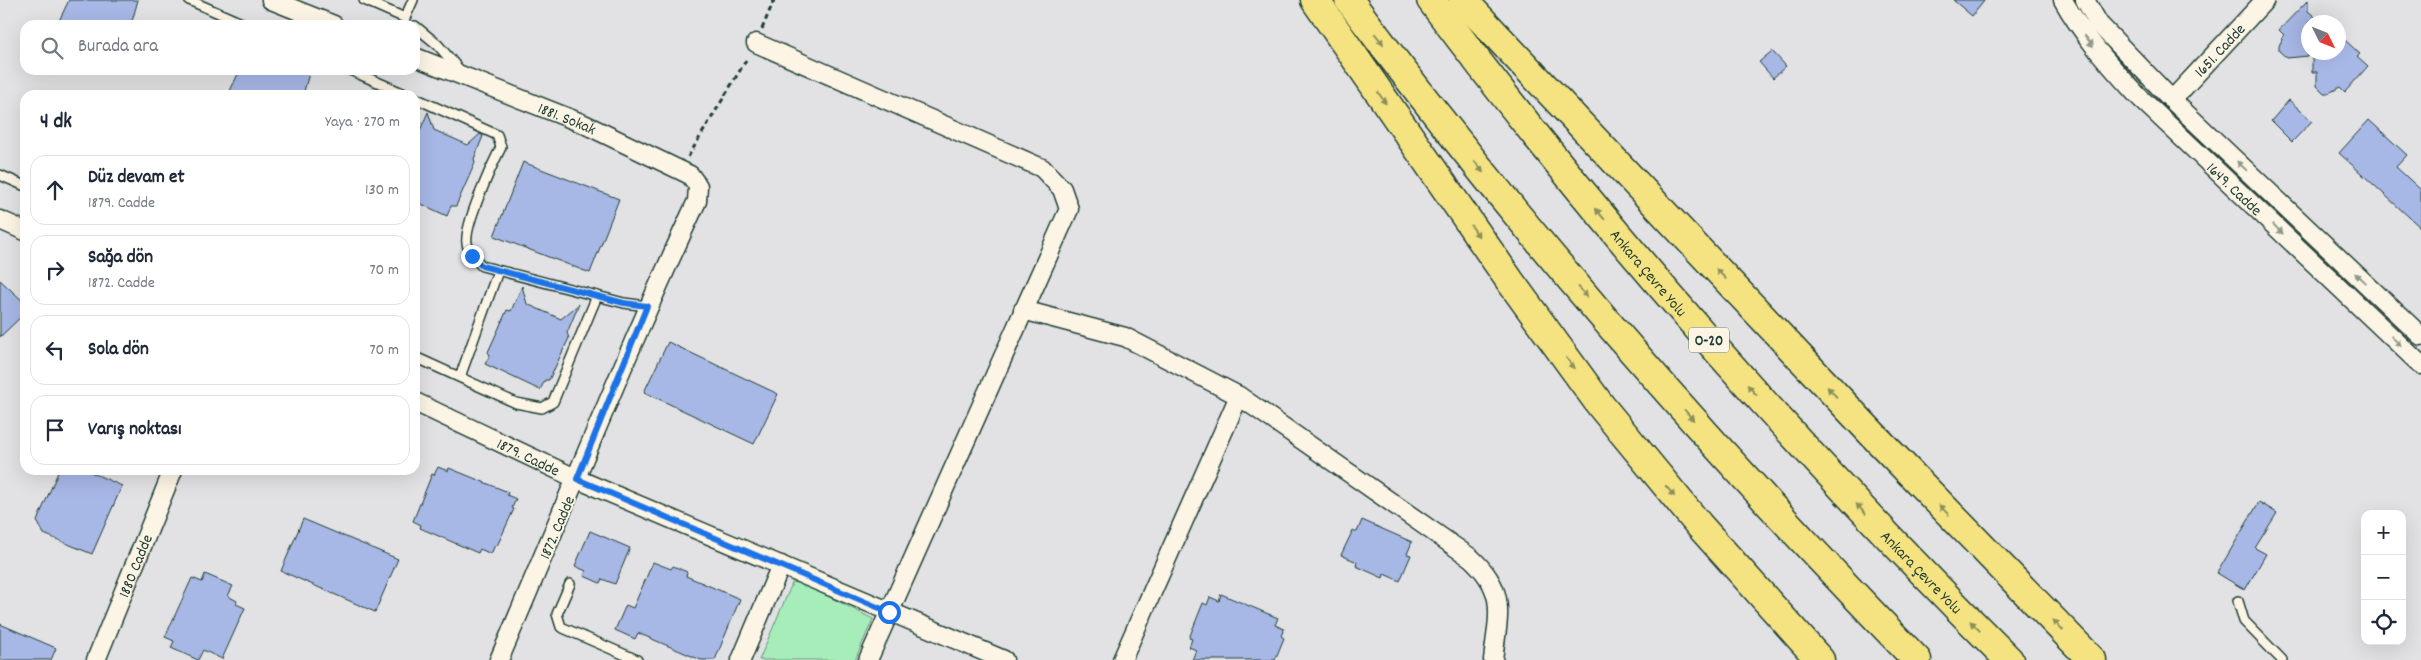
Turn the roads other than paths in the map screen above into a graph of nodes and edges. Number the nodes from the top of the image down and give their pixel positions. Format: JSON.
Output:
{"nodes":[{"id":1,"x":189,"y":0,"type":"edge"},
{"id":2,"x":271,"y":0,"type":"edge"},
{"id":3,"x":364,"y":0,"type":"edge"},
{"id":4,"x":413,"y":0,"type":"edge"},
{"id":5,"x":1315,"y":0,"type":"edge"},
{"id":6,"x":1349,"y":0,"type":"edge"},
{"id":7,"x":1431,"y":0,"type":"edge"},
{"id":8,"x":1463,"y":0,"type":"edge"},
{"id":9,"x":2063,"y":0,"type":"edge"},
{"id":10,"x":2085,"y":0,"type":"edge"},
{"id":11,"x":2265,"y":0,"type":"edge"},
{"id":12,"x":405,"y":18,"type":"junction"},
{"id":13,"x":235,"y":20,"type":"edge"},
{"id":14,"x":321,"y":20,"type":"edge"},
{"id":15,"x":407,"y":20,"type":"edge"},
{"id":16,"x":420,"y":31,"type":"edge"},
{"id":17,"x":756,"y":43,"type":"road end"},
{"id":18,"x":420,"y":59,"type":"edge"},
{"id":19,"x":361,"y":75,"type":"edge"},
{"id":20,"x":466,"y":77,"type":"junction"},
{"id":21,"x":396,"y":90,"type":"edge"},
{"id":22,"x":420,"y":100,"type":"edge"},
{"id":23,"x":2172,"y":100,"type":"junction"},
{"id":24,"x":0,"y":175,"type":"edge"},
{"id":25,"x":20,"y":184,"type":"edge"},
{"id":26,"x":697,"y":202,"type":"joint"},
{"id":27,"x":0,"y":220,"type":"edge"},
{"id":28,"x":20,"y":229,"type":"edge"},
{"id":29,"x":498,"y":271,"type":"junction"},
{"id":30,"x":597,"y":296,"type":"junction"},
{"id":31,"x":647,"y":306,"type":"junction"},
{"id":32,"x":1023,"y":310,"type":"junction"},
{"id":33,"x":2421,"y":336,"type":"edge"},
{"id":34,"x":420,"y":359,"type":"edge"},
{"id":35,"x":2421,"y":365,"type":"edge"},
{"id":36,"x":460,"y":377,"type":"junction"},
{"id":37,"x":1239,"y":396,"type":"junction"},
{"id":38,"x":420,"y":404,"type":"edge"},
{"id":39,"x":171,"y":475,"type":"edge"},
{"id":40,"x":577,"y":479,"type":"junction"},
{"id":41,"x":781,"y":565,"type":"junction"},
{"id":42,"x":570,"y":584,"type":"dead end"},
{"id":43,"x":2238,"y":601,"type":"dead end"},
{"id":44,"x":889,"y":612,"type":"junction"},
{"id":45,"x":96,"y":660,"type":"edge"},
{"id":46,"x":498,"y":660,"type":"edge"},
{"id":47,"x":637,"y":660,"type":"edge"},
{"id":48,"x":741,"y":660,"type":"edge"},
{"id":49,"x":868,"y":660,"type":"edge"},
{"id":50,"x":1004,"y":660,"type":"edge"},
{"id":51,"x":1122,"y":660,"type":"edge"},
{"id":52,"x":1493,"y":660,"type":"edge"},
{"id":53,"x":1820,"y":660,"type":"edge"},
{"id":54,"x":1917,"y":660,"type":"edge"},
{"id":55,"x":2009,"y":660,"type":"edge"},
{"id":56,"x":2092,"y":660,"type":"edge"},
{"id":57,"x":2282,"y":660,"type":"edge"}],
"edges":[{"from":1,"to":13,"type":"lane"},
{"from":2,"to":14,"type":"street"},
{"from":3,"to":12,"type":"lane"},
{"from":4,"to":12,"type":"lane"},
{"from":5,"to":53,"type":"highway","one_way":true},
{"from":6,"to":54,"type":"highway","one_way":true},
{"from":55,"to":7,"type":"highway","name":"Ankara Çevre Yolu","number":"O-20","one_way":true},
{"from":56,"to":8,"type":"highway","one_way":true},
{"from":9,"to":35,"type":"street","name":"1649. Cadde","one_way":true},
{"from":10,"to":23,"type":"street","name":"1649. Cadde"},
{"from":11,"to":23,"type":"street","name":"1651. Cadde"},
{"from":12,"to":15,"type":"lane"},
{"from":16,"to":20,"type":"lane"},
{"from":17,"to":32,"type":"street"},
{"from":18,"to":20,"type":"street","name":"1881. Sokak"},
{"from":19,"to":21,"type":"lane"},
{"from":20,"to":26,"type":"street","name":"1881. Sokak"},
{"from":22,"to":29,"type":"lane"},
{"from":33,"to":23,"type":"street","name":"1649. Cadde","one_way":true},
{"from":24,"to":25,"type":"lane"},
{"from":26,"to":31,"type":"street","name":"1872. Cadde"},
{"from":27,"to":28,"type":"street"},
{"from":29,"to":30,"type":"lane"},
{"from":29,"to":36,"type":"lane"},
{"from":30,"to":31,"type":"lane"},
{"from":30,"to":36,"type":"lane"},
{"from":31,"to":40,"type":"street","name":"1872. Cadde"},
{"from":32,"to":37,"type":"street"},
{"from":32,"to":44,"type":"street"},
{"from":34,"to":36,"type":"lane"},
{"from":37,"to":51,"type":"street"},
{"from":37,"to":52,"type":"street"},
{"from":38,"to":40,"type":"street","name":"1879. Cadde"},
{"from":39,"to":45,"type":"street","name":"1880 Cadde"},
{"from":40,"to":41,"type":"street","name":"1879. Cadde"},
{"from":40,"to":46,"type":"street","name":"1872. Cadde"},
{"from":41,"to":44,"type":"street","name":"1879. Cadde"},
{"from":41,"to":48,"type":"street"},
{"from":42,"to":47,"type":"lane"},
{"from":43,"to":57,"type":"lane"},
{"from":44,"to":49,"type":"street"},
{"from":44,"to":50,"type":"street","name":"1879. Cadde"}]}
